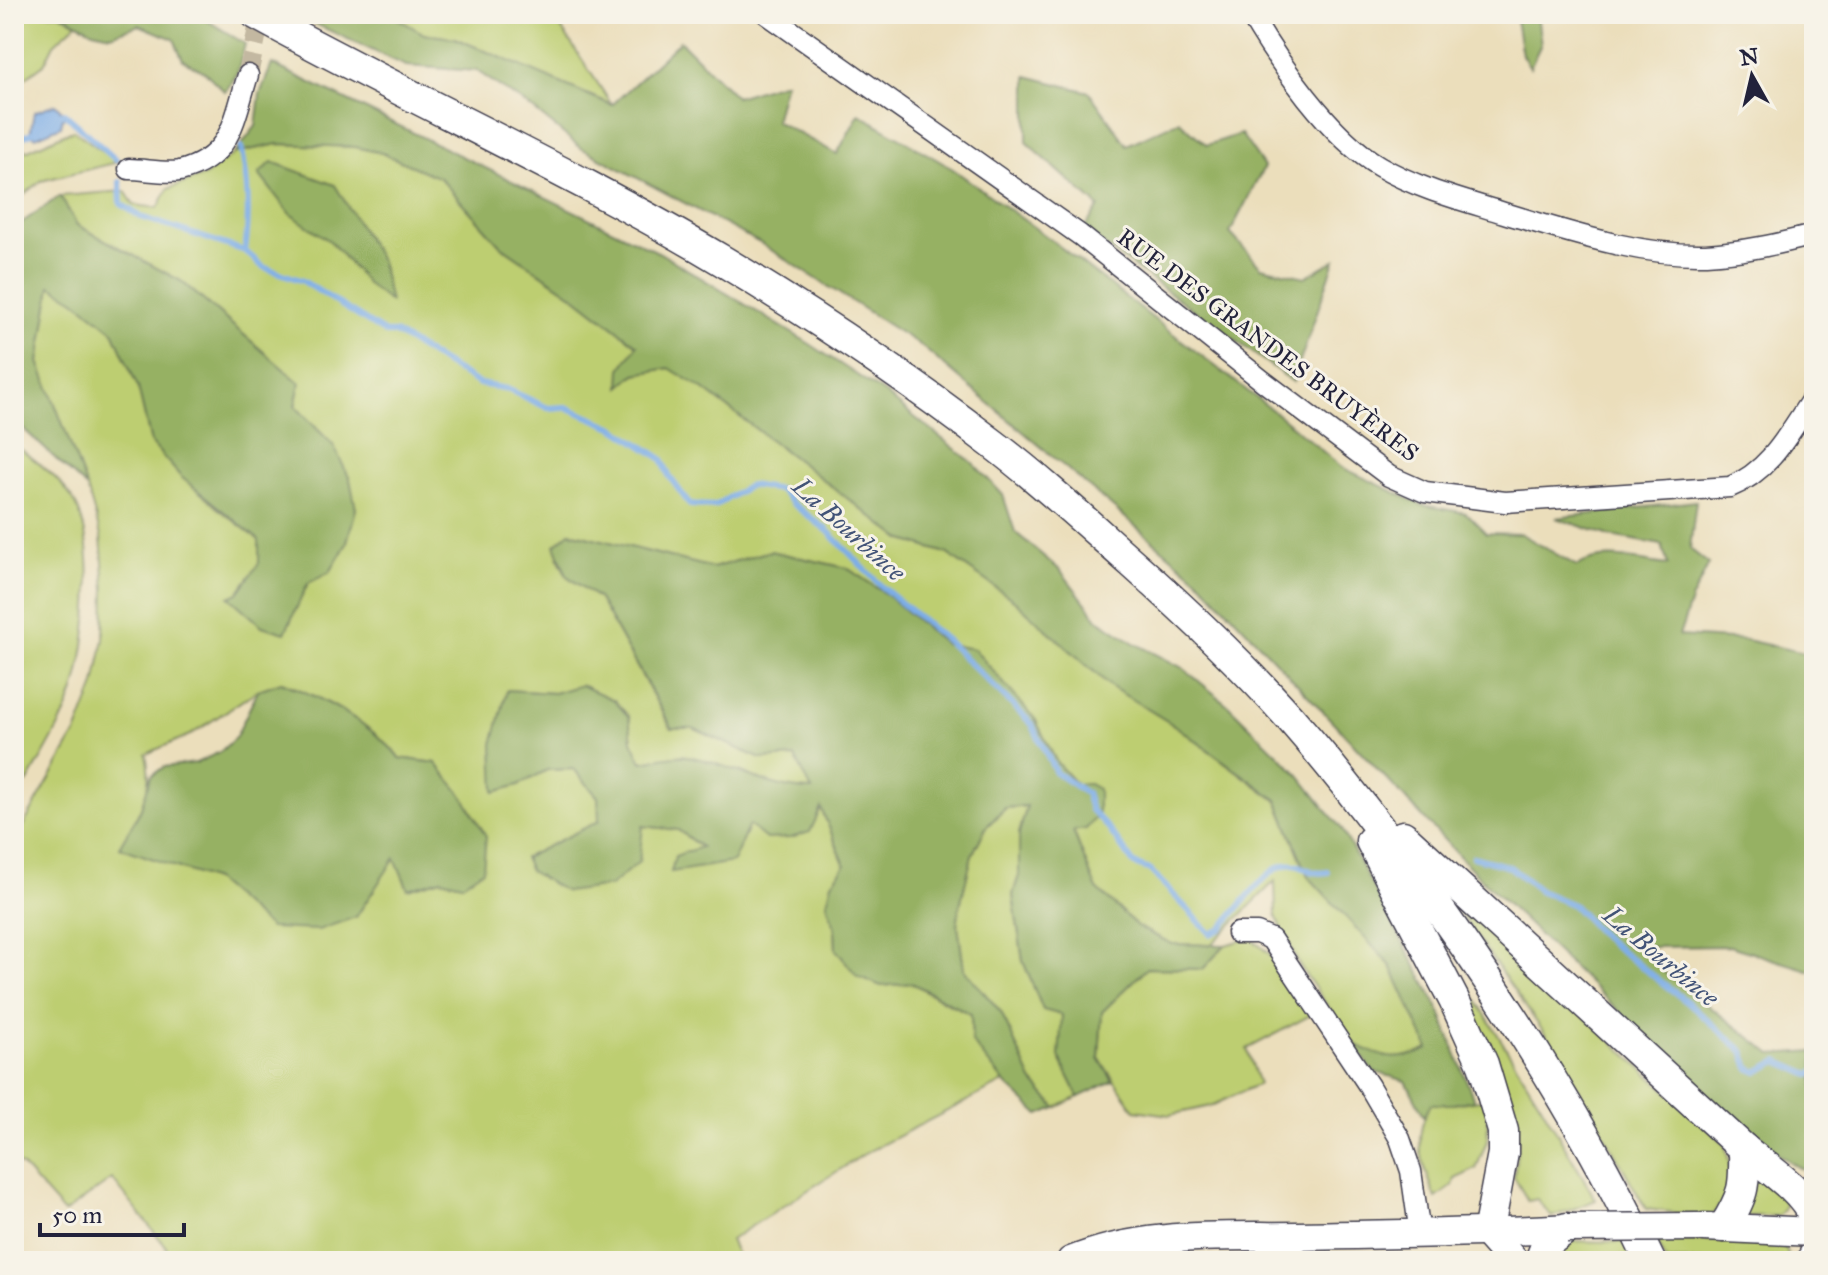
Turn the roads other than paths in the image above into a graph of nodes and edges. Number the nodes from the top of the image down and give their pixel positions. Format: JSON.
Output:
{"nodes":[{"id":1,"x":256,"y":14,"type":"edge"},
{"id":2,"x":767,"y":14,"type":"edge"},
{"id":3,"x":1250,"y":14,"type":"edge"},
{"id":4,"x":248,"y":75,"type":"tunnel mouth"},
{"id":5,"x":129,"y":169,"type":"dead end"},
{"id":6,"x":1814,"y":235,"type":"edge"},
{"id":7,"x":1814,"y":396,"type":"edge"},
{"id":8,"x":1338,"y":775,"type":"junction"},
{"id":9,"x":1237,"y":933,"type":"dead end"},
{"id":10,"x":1744,"y":1149,"type":"junction"},
{"id":11,"x":1814,"y":1218,"type":"edge"},
{"id":12,"x":1712,"y":1227,"type":"junction"},
{"id":13,"x":1567,"y":1228,"type":"junction"},
{"id":14,"x":1814,"y":1232,"type":"edge"},
{"id":15,"x":1488,"y":1233,"type":"junction"},
{"id":16,"x":1420,"y":1234,"type":"junction"},
{"id":17,"x":1071,"y":1261,"type":"edge"},
{"id":18,"x":1513,"y":1261,"type":"edge"},
{"id":19,"x":1540,"y":1261,"type":"edge"},
{"id":20,"x":1650,"y":1261,"type":"edge"}],
"edges":[{"from":1,"to":8,"type":"main road"},
{"from":2,"to":7,"type":"street","name":"RUE DES GRANDES BRUYÈRES"},
{"from":3,"to":6,"type":"street"},
{"from":4,"to":5,"type":"street"},
{"from":8,"to":10,"type":"main road"},
{"from":8,"to":15,"type":"main road"},
{"from":8,"to":20,"type":"main road"},
{"from":9,"to":16,"type":"street"},
{"from":10,"to":11,"type":"main road"},
{"from":10,"to":12,"type":"main road"},
{"from":12,"to":13,"type":"main road","bridge":true},
{"from":12,"to":14,"type":"main road"},
{"from":13,"to":15,"type":"main road"},
{"from":13,"to":19,"type":"main road"},
{"from":15,"to":16,"type":"main road"},
{"from":15,"to":18,"type":"main road"},
{"from":16,"to":17,"type":"main road"}]}
